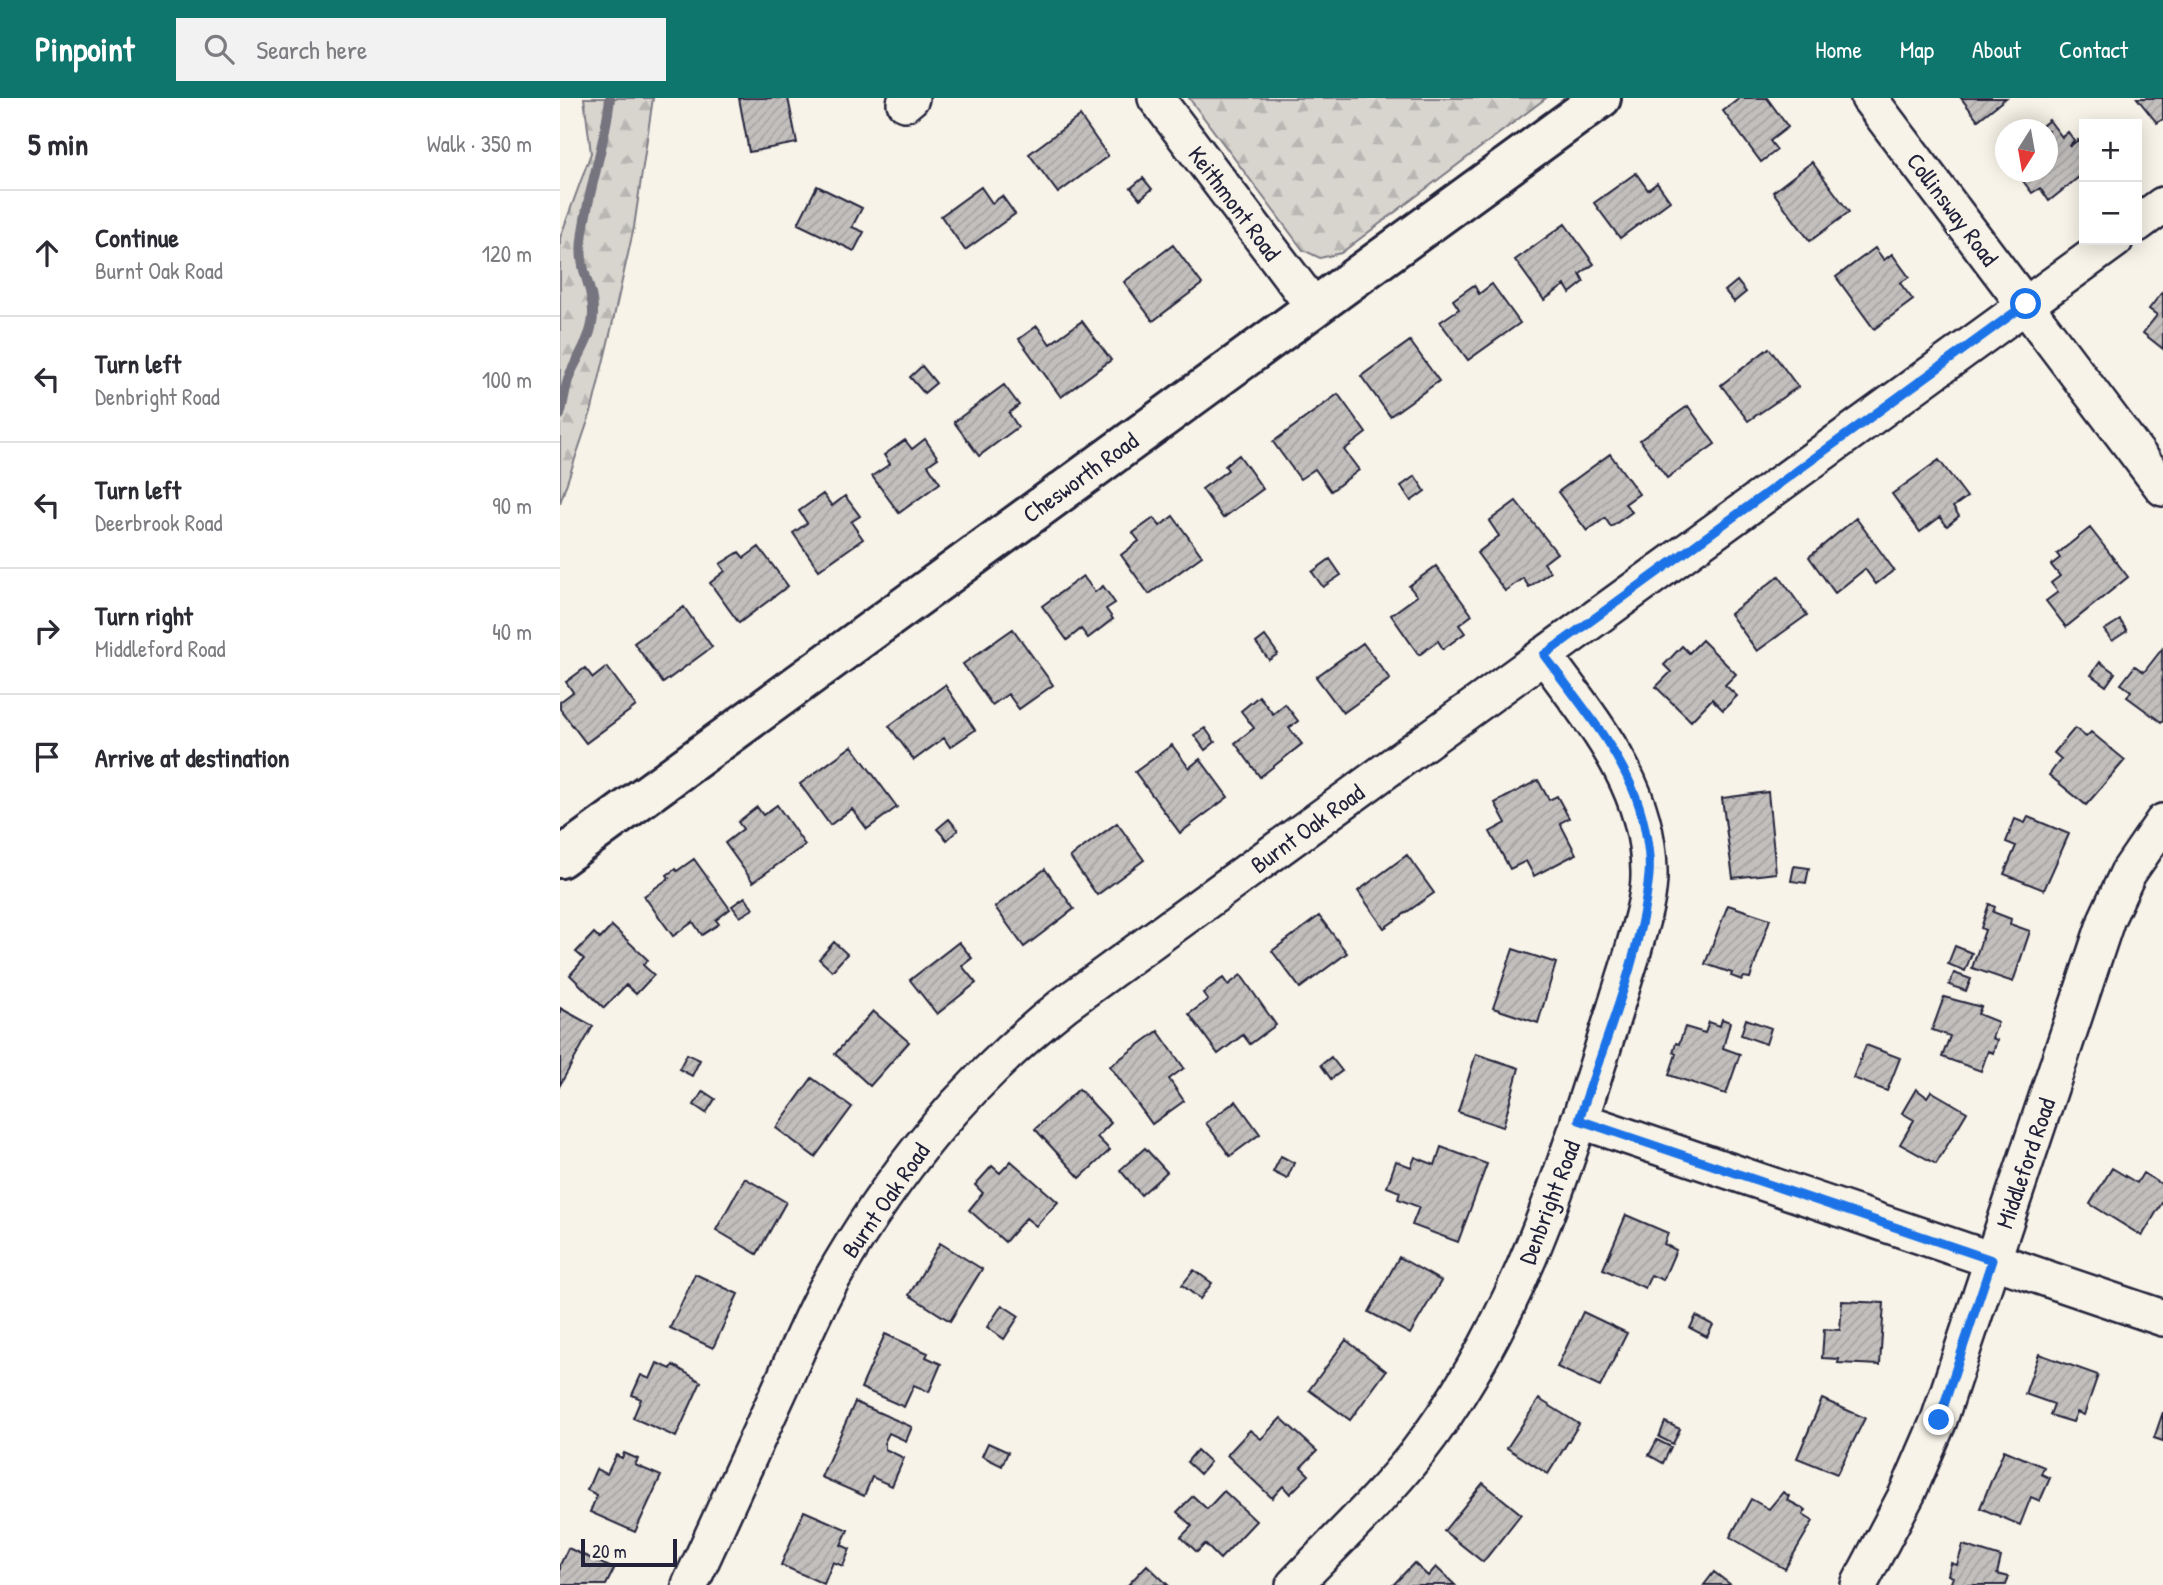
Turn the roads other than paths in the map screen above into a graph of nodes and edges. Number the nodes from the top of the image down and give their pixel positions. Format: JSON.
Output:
{"nodes":[{"id":1,"x":1156,"y":98,"type":"edge"},
{"id":2,"x":1601,"y":98,"type":"edge"},
{"id":3,"x":1869,"y":98,"type":"edge"},
{"id":4,"x":2163,"y":205,"type":"edge"},
{"id":5,"x":2142,"y":220,"type":"edge"},
{"id":6,"x":2108,"y":245,"type":"edge"},
{"id":7,"x":2026,"y":304,"type":"junction"},
{"id":8,"x":1314,"y":307,"type":"junction"},
{"id":9,"x":2163,"y":488,"type":"edge"},
{"id":10,"x":1544,"y":655,"type":"junction"},
{"id":11,"x":2163,"y":822,"type":"edge"},
{"id":12,"x":560,"y":858,"type":"edge"},
{"id":13,"x":1579,"y":1120,"type":"junction"},
{"id":14,"x":1992,"y":1260,"type":"junction"},
{"id":15,"x":2163,"y":1318,"type":"edge"},
{"id":16,"x":690,"y":1585,"type":"edge"},
{"id":17,"x":1294,"y":1585,"type":"edge"},
{"id":18,"x":1859,"y":1585,"type":"edge"}],
"edges":[{"from":1,"to":8,"type":"street","name":"Keithmont Road"},
{"from":2,"to":8,"type":"street","name":"Chesworth Road"},
{"from":3,"to":7,"type":"street","name":"Collinsway Road"},
{"from":4,"to":5,"type":"street"},
{"from":6,"to":7,"type":"street","name":"Burnt Oak Road"},
{"from":7,"to":9,"type":"street","name":"Collinsway Road"},
{"from":7,"to":10,"type":"street","name":"Burnt Oak Road"},
{"from":8,"to":12,"type":"street","name":"Chesworth Road"},
{"from":10,"to":13,"type":"street","name":"Denbright Road"},
{"from":10,"to":16,"type":"street","name":"Burnt Oak Road"},
{"from":11,"to":14,"type":"street","name":"Middleford Road"},
{"from":13,"to":14,"type":"street"},
{"from":13,"to":17,"type":"street","name":"Denbright Road"},
{"from":14,"to":15,"type":"street"},
{"from":14,"to":18,"type":"street","name":"Middleford Road"}]}
